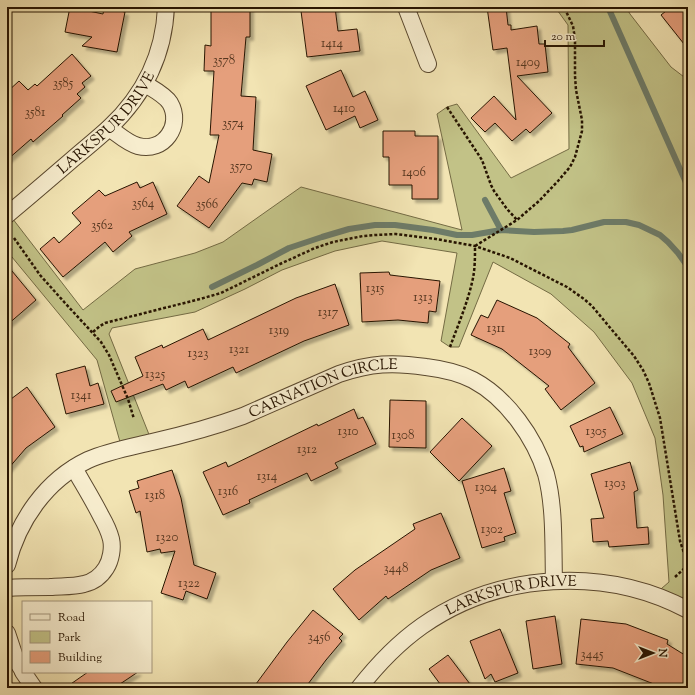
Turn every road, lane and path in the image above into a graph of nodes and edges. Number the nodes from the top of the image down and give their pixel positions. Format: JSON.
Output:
{"nodes":[{"id":1,"x":166,"y":7,"type":"edge"},
{"id":2,"x":406,"y":7,"type":"edge"},
{"id":3,"x":564,"y":7,"type":"edge"},
{"id":4,"x":428,"y":64,"type":"dead end"},
{"id":5,"x":145,"y":84,"type":"junction"},
{"id":6,"x":447,"y":107,"type":"dead end"},
{"id":7,"x":109,"y":128,"type":"junction"},
{"id":8,"x":7,"y":215,"type":"edge"},
{"id":9,"x":517,"y":220,"type":"junction"},
{"id":10,"x":14,"y":238,"type":"dead end"},
{"id":11,"x":475,"y":246,"type":"junction"},
{"id":12,"x":93,"y":332,"type":"junction"},
{"id":13,"x":450,"y":347,"type":"dead end"},
{"id":14,"x":134,"y":419,"type":"dead end"},
{"id":15,"x":74,"y":468,"type":"junction"},
{"id":16,"x":688,"y":560,"type":"edge"},
{"id":17,"x":7,"y":565,"type":"edge"},
{"id":18,"x":688,"y":565,"type":"edge"},
{"id":19,"x":675,"y":577,"type":"dead end"},
{"id":20,"x":554,"y":581,"type":"junction"},
{"id":21,"x":7,"y":588,"type":"edge"},
{"id":22,"x":688,"y":610,"type":"edge"},
{"id":23,"x":7,"y":633,"type":"edge"},
{"id":24,"x":22,"y":670,"type":"edge"},
{"id":25,"x":24,"y":673,"type":"edge"},
{"id":26,"x":34,"y":688,"type":"edge"},
{"id":27,"x":359,"y":688,"type":"edge"}],
"edges":[{"from":1,"to":5,"type":"street","name":"LARKSPUR DRIVE"},
{"from":2,"to":4,"type":"street"},
{"from":3,"to":9,"type":"path"},
{"from":5,"to":7,"type":"street","name":"LARKSPUR DRIVE"},
{"from":5,"to":7,"type":"street"},
{"from":6,"to":9,"type":"path"},
{"from":7,"to":8,"type":"street","name":"LARKSPUR DRIVE"},
{"from":9,"to":11,"type":"path"},
{"from":10,"to":12,"type":"path"},
{"from":11,"to":12,"type":"path"},
{"from":11,"to":13,"type":"path"},
{"from":11,"to":16,"type":"path"},
{"from":12,"to":14,"type":"path"},
{"from":15,"to":17,"type":"street","name":"CARNATION CIRCLE"},
{"from":15,"to":20,"type":"street","name":"CARNATION CIRCLE"},
{"from":15,"to":21,"type":"street"},
{"from":18,"to":19,"type":"path"},
{"from":20,"to":22,"type":"street","name":"LARKSPUR DRIVE"},
{"from":20,"to":27,"type":"street","name":"LARKSPUR DRIVE"},
{"from":23,"to":24,"type":"street"},
{"from":25,"to":26,"type":"street"}]}
